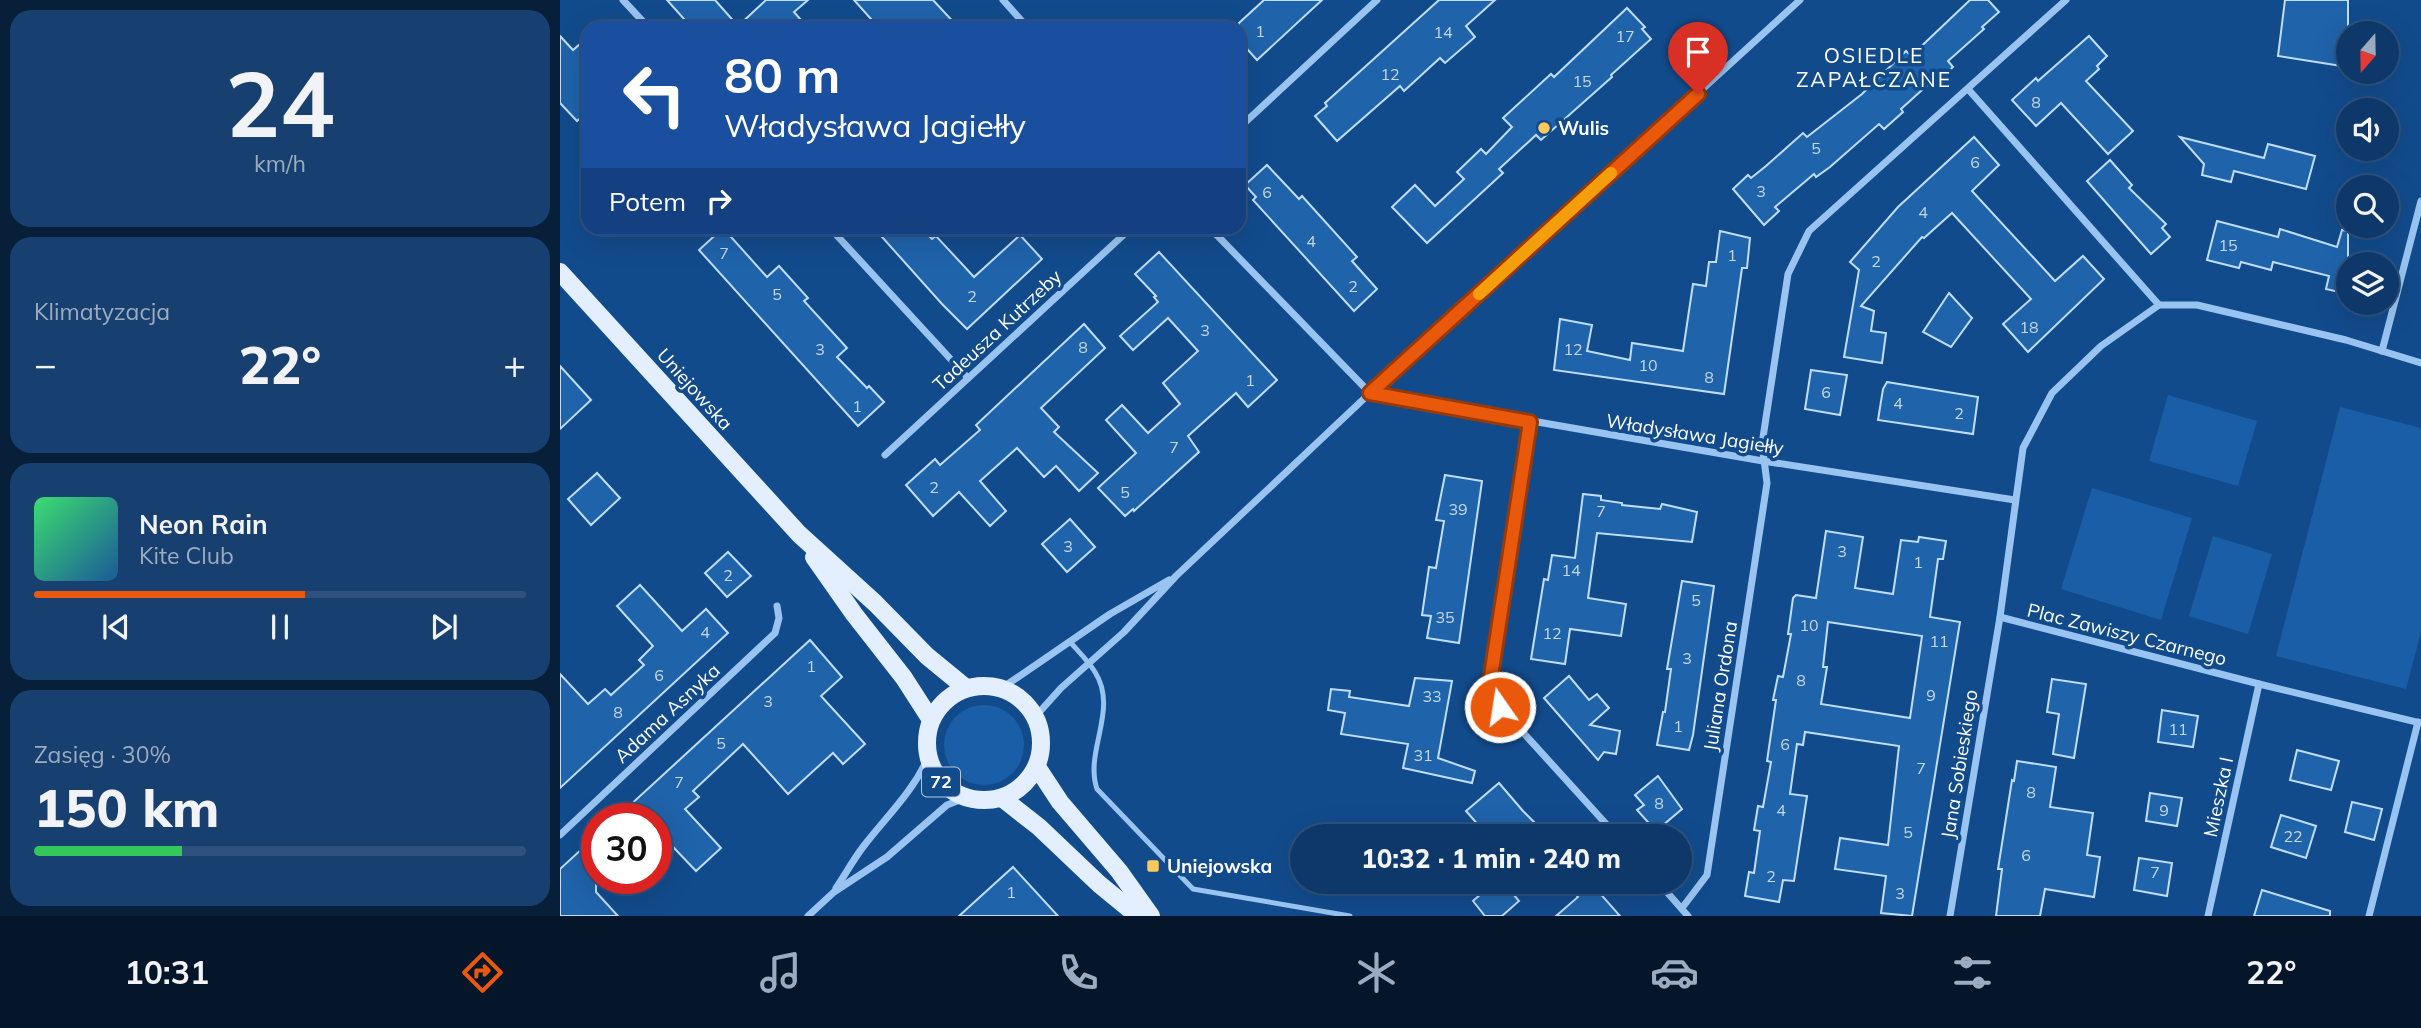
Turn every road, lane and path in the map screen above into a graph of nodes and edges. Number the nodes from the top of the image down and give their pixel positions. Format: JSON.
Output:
{"nodes":[{"id":1,"x":623,"y":0,"type":"edge"},
{"id":2,"x":1003,"y":0,"type":"edge"},
{"id":3,"x":1016,"y":0,"type":"edge"},
{"id":4,"x":1377,"y":0,"type":"edge"},
{"id":5,"x":1800,"y":0,"type":"edge"},
{"id":6,"x":2066,"y":0,"type":"edge"},
{"id":7,"x":1009,"y":7,"type":"junction"},
{"id":8,"x":642,"y":21,"type":"edge"},
{"id":9,"x":1022,"y":21,"type":"edge"},
{"id":10,"x":1968,"y":89,"type":"junction"},
{"id":11,"x":1246,"y":122,"type":"edge"},
{"id":12,"x":2421,"y":201,"type":"edge"},
{"id":13,"x":836,"y":235,"type":"edge"},
{"id":14,"x":1123,"y":235,"type":"edge"},
{"id":15,"x":1217,"y":235,"type":"edge"},
{"id":16,"x":560,"y":272,"type":"edge"},
{"id":17,"x":2159,"y":305,"type":"junction"},
{"id":18,"x":2382,"y":351,"type":"junction"},
{"id":19,"x":2421,"y":363,"type":"edge"},
{"id":20,"x":968,"y":378,"type":"junction"},
{"id":21,"x":1370,"y":393,"type":"junction"},
{"id":22,"x":1530,"y":422,"type":"junction"},
{"id":23,"x":885,"y":456,"type":"dead end"},
{"id":24,"x":1763,"y":461,"type":"junction"},
{"id":25,"x":2015,"y":500,"type":"junction"},
{"id":26,"x":799,"y":534,"type":"junction"},
{"id":27,"x":1176,"y":576,"type":"junction"},
{"id":28,"x":777,"y":606,"type":"dead end"},
{"id":29,"x":2000,"y":617,"type":"junction"},
{"id":30,"x":1071,"y":642,"type":"junction"},
{"id":31,"x":1088,"y":663,"type":"junction"},
{"id":32,"x":2259,"y":684,"type":"junction"},
{"id":33,"x":966,"y":688,"type":"junction"},
{"id":34,"x":1002,"y":688,"type":"junction"},
{"id":35,"x":1035,"y":717,"type":"junction"},
{"id":36,"x":931,"y":720,"type":"junction"},
{"id":37,"x":2419,"y":723,"type":"edge"},
{"id":38,"x":928,"y":758,"type":"junction"},
{"id":39,"x":1037,"y":767,"type":"junction"},
{"id":40,"x":965,"y":798,"type":"junction"},
{"id":41,"x":1002,"y":798,"type":"junction"},
{"id":42,"x":1606,"y":824,"type":"edge"},
{"id":43,"x":560,"y":835,"type":"edge"},
{"id":44,"x":834,"y":892,"type":"junction"},
{"id":45,"x":1669,"y":894,"type":"edge"},
{"id":46,"x":1682,"y":908,"type":"junction"},
{"id":47,"x":808,"y":916,"type":"edge"},
{"id":48,"x":1138,"y":916,"type":"edge"},
{"id":49,"x":1151,"y":916,"type":"edge"},
{"id":50,"x":1350,"y":916,"type":"edge"},
{"id":51,"x":1688,"y":916,"type":"edge"},
{"id":52,"x":1950,"y":916,"type":"edge"},
{"id":53,"x":2208,"y":916,"type":"edge"},
{"id":54,"x":2369,"y":916,"type":"edge"}],
"edges":[{"from":1,"to":8,"type":"street"},
{"from":2,"to":7,"type":"street"},
{"from":3,"to":7,"type":"street"},
{"from":4,"to":11,"type":"street"},
{"from":5,"to":21,"type":"street"},
{"from":6,"to":10,"type":"street","name":"Juliana Ordona"},
{"from":7,"to":9,"type":"street"},
{"from":10,"to":17,"type":"street"},
{"from":10,"to":24,"type":"street","name":"Juliana Ordona"},
{"from":12,"to":18,"type":"street"},
{"from":13,"to":20,"type":"street"},
{"from":14,"to":20,"type":"street","name":"Tadeusza Kutrzeby"},
{"from":15,"to":21,"type":"street"},
{"from":16,"to":26,"type":"main road","name":"Uniejowska"},
{"from":17,"to":18,"type":"street"},
{"from":17,"to":25,"type":"street","name":"Plac Zawiszy Czarnego"},
{"from":18,"to":19,"type":"street"},
{"from":20,"to":23,"type":"street","name":"Tadeusza Kutrzeby"},
{"from":21,"to":22,"type":"street","name":"Władysława Jagiełły"},
{"from":21,"to":27,"type":"street"},
{"from":22,"to":24,"type":"street","name":"Władysława Jagiełły"},
{"from":22,"to":42,"type":"street"},
{"from":24,"to":25,"type":"street","name":"Władysława Jagiełły"},
{"from":24,"to":46,"type":"street","name":"Juliana Ordona"},
{"from":25,"to":29,"type":"street","name":"Plac Zawiszy Czarnego"},
{"from":26,"to":33,"type":"main road","name":"Uniejowska"},
{"from":26,"to":36,"type":"main road","name":"Uniejowska"},
{"from":27,"to":30,"type":"street"},
{"from":27,"to":31,"type":"street"},
{"from":28,"to":43,"type":"street","name":"Adama Asnyka"},
{"from":29,"to":32,"type":"street","name":"Plac Zawiszy Czarnego"},
{"from":29,"to":52,"type":"street","name":"Jana Sobieskiego"},
{"from":30,"to":31,"type":"lane"},
{"from":30,"to":34,"type":"street"},
{"from":31,"to":35,"type":"street"},
{"from":31,"to":50,"type":"lane"},
{"from":32,"to":37,"type":"street","name":"Plac Zawiszy Czarnego"},
{"from":32,"to":53,"type":"street","name":"Mieszka I"},
{"from":33,"to":34,"type":"main road"},
{"from":33,"to":36,"type":"main road"},
{"from":34,"to":35,"type":"main road"},
{"from":35,"to":39,"type":"main road"},
{"from":36,"to":38,"type":"main road","number":"72"},
{"from":37,"to":54,"type":"street"},
{"from":38,"to":40,"type":"main road","number":"72"},
{"from":38,"to":44,"type":"street"},
{"from":39,"to":41,"type":"main road"},
{"from":39,"to":49,"type":"main road"},
{"from":40,"to":41,"type":"main road","number":"72"},
{"from":40,"to":44,"type":"street"},
{"from":41,"to":48,"type":"main road"},
{"from":44,"to":47,"type":"street"},
{"from":45,"to":46,"type":"street"},
{"from":46,"to":51,"type":"street"}]}
